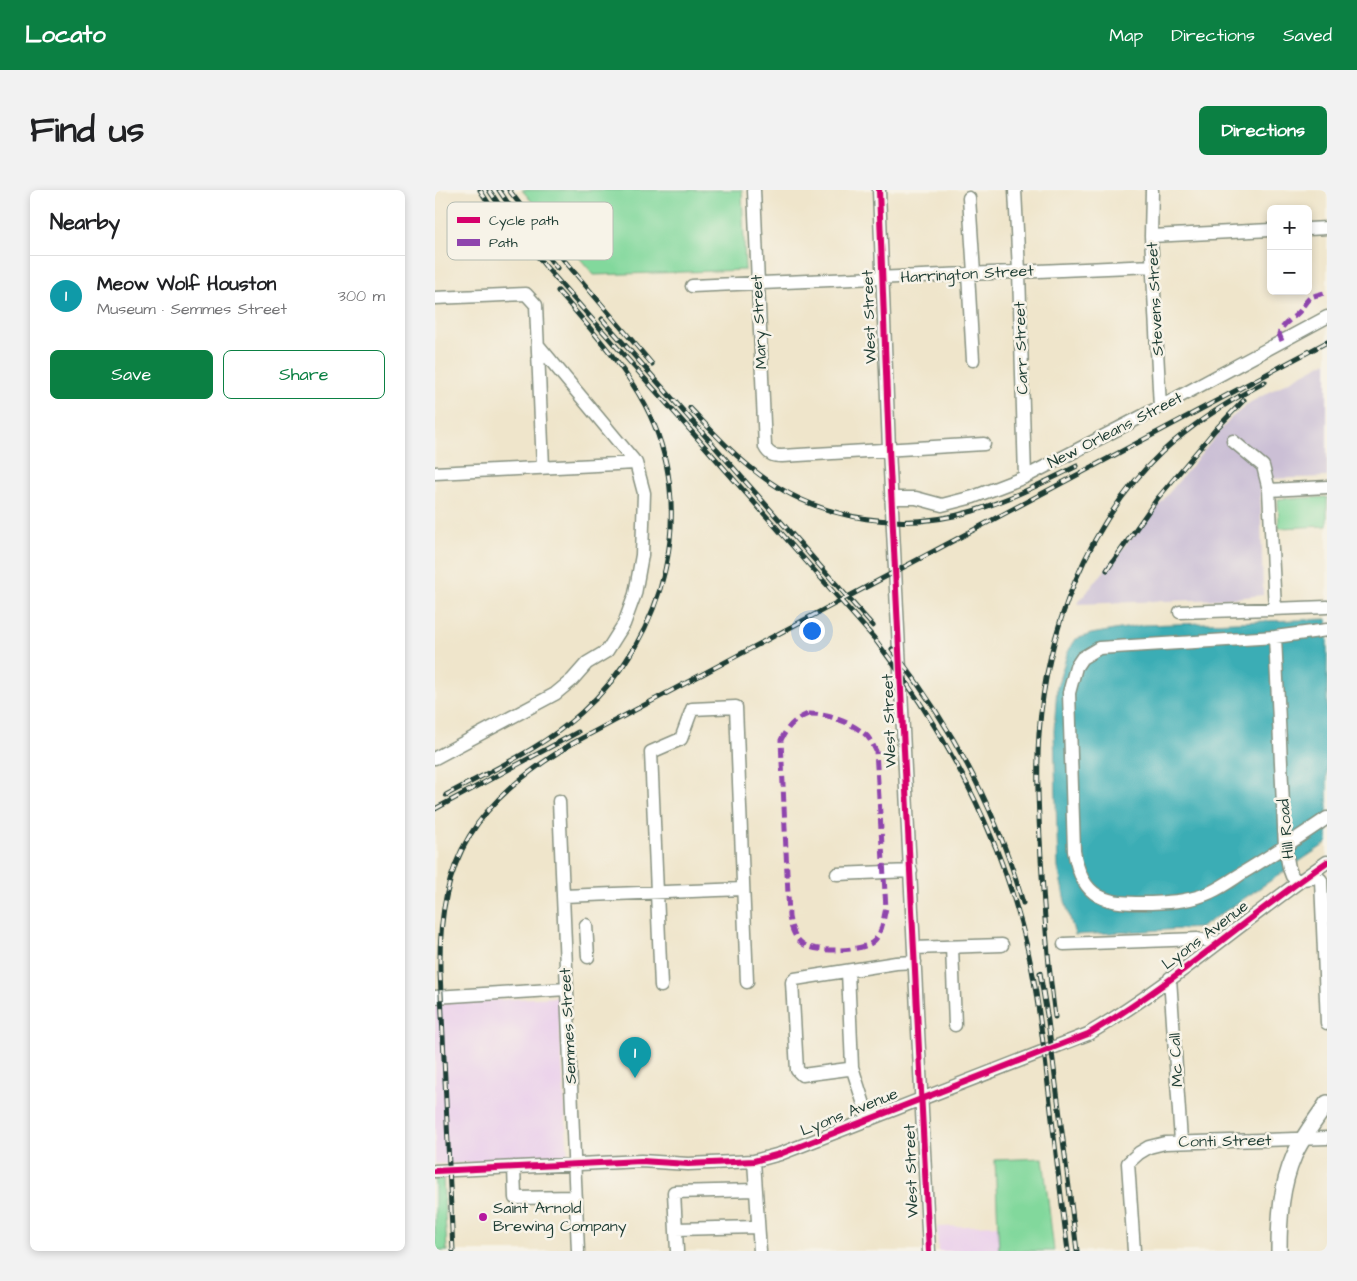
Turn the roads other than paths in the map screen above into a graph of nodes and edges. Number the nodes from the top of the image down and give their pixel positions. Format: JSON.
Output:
{"nodes":[{"id":1,"x":754,"y":190,"type":"edge"},
{"id":2,"x":879,"y":190,"type":"edge"},
{"id":3,"x":1015,"y":190,"type":"edge"},
{"id":4,"x":1152,"y":190,"type":"edge"},
{"id":5,"x":969,"y":198,"type":"dead end"},
{"id":6,"x":1327,"y":228,"type":"edge"},
{"id":7,"x":1312,"y":229,"type":"edge"},
{"id":8,"x":1267,"y":230,"type":"edge"},
{"id":9,"x":1151,"y":236,"type":"junction"},
{"id":10,"x":1153,"y":266,"type":"junction"},
{"id":11,"x":1019,"y":271,"type":"junction"},
{"id":12,"x":971,"y":274,"type":"junction"},
{"id":13,"x":881,"y":277,"type":"junction"},
{"id":14,"x":757,"y":283,"type":"junction"},
{"id":15,"x":692,"y":286,"type":"dead end"},
{"id":16,"x":435,"y":298,"type":"edge"},
{"id":17,"x":1327,"y":317,"type":"edge"},
{"id":18,"x":538,"y":345,"type":"junction"},
{"id":19,"x":973,"y":360,"type":"dead end"},
{"id":20,"x":1160,"y":407,"type":"junction"},
{"id":21,"x":1233,"y":441,"type":"dead end"},
{"id":22,"x":984,"y":444,"type":"dead end"},
{"id":23,"x":889,"y":449,"type":"junction"},
{"id":24,"x":636,"y":463,"type":"junction"},
{"id":25,"x":543,"y":467,"type":"junction"},
{"id":26,"x":435,"y":473,"type":"edge"},
{"id":27,"x":1025,"y":477,"type":"junction"},
{"id":28,"x":1327,"y":487,"type":"edge"},
{"id":29,"x":1269,"y":490,"type":"junction"},
{"id":30,"x":891,"y":498,"type":"junction"},
{"id":31,"x":1327,"y":607,"type":"edge"},
{"id":32,"x":1275,"y":609,"type":"junction"},
{"id":33,"x":1180,"y":612,"type":"dead end"},
{"id":34,"x":1327,"y":630,"type":"edge"},
{"id":35,"x":1275,"y":637,"type":"junction"},
{"id":36,"x":435,"y":758,"type":"edge"},
{"id":37,"x":559,"y":801,"type":"dead end"},
{"id":38,"x":1327,"y":818,"type":"edge"},
{"id":39,"x":1285,"y":847,"type":"junction"},
{"id":40,"x":1327,"y":862,"type":"edge"},
{"id":41,"x":911,"y":871,"type":"junction"},
{"id":42,"x":837,"y":874,"type":"dead end"},
{"id":43,"x":1302,"y":880,"type":"junction"},
{"id":44,"x":743,"y":889,"type":"junction"},
{"id":45,"x":657,"y":893,"type":"junction"},
{"id":46,"x":563,"y":896,"type":"junction"},
{"id":47,"x":586,"y":925,"type":"dead end"},
{"id":48,"x":1217,"y":943,"type":"junction"},
{"id":49,"x":1064,"y":944,"type":"dead end"},
{"id":50,"x":1002,"y":945,"type":"dead end"},
{"id":51,"x":952,"y":947,"type":"junction"},
{"id":52,"x":914,"y":948,"type":"junction"},
{"id":53,"x":587,"y":957,"type":"dead end"},
{"id":54,"x":915,"y":962,"type":"junction"},
{"id":55,"x":848,"y":970,"type":"junction"},
{"id":56,"x":1170,"y":978,"type":"junction"},
{"id":57,"x":747,"y":982,"type":"dead end"},
{"id":58,"x":661,"y":986,"type":"dead end"},
{"id":59,"x":567,"y":989,"type":"junction"},
{"id":60,"x":435,"y":997,"type":"edge"},
{"id":61,"x":1326,"y":1003,"type":"edge"},
{"id":62,"x":1327,"y":1023,"type":"edge"},
{"id":63,"x":955,"y":1025,"type":"dead end"},
{"id":64,"x":852,"y":1067,"type":"junction"},
{"id":65,"x":922,"y":1098,"type":"junction"},
{"id":66,"x":1327,"y":1103,"type":"edge"},
{"id":67,"x":869,"y":1120,"type":"junction"},
{"id":68,"x":1327,"y":1138,"type":"edge"},
{"id":69,"x":1303,"y":1140,"type":"junction"},
{"id":70,"x":1181,"y":1141,"type":"junction"},
{"id":71,"x":754,"y":1161,"type":"junction"},
{"id":72,"x":575,"y":1164,"type":"junction"},
{"id":73,"x":513,"y":1167,"type":"junction"},
{"id":74,"x":435,"y":1171,"type":"edge"},
{"id":75,"x":756,"y":1190,"type":"junction"},
{"id":76,"x":576,"y":1197,"type":"junction"},
{"id":77,"x":758,"y":1227,"type":"junction"},
{"id":78,"x":676,"y":1229,"type":"junction"},
{"id":79,"x":579,"y":1251,"type":"edge"},
{"id":80,"x":677,"y":1251,"type":"edge"},
{"id":81,"x":760,"y":1251,"type":"edge"},
{"id":82,"x":929,"y":1251,"type":"edge"},
{"id":83,"x":1134,"y":1251,"type":"edge"},
{"id":84,"x":1279,"y":1251,"type":"edge"}],
"edges":[{"from":1,"to":14,"type":"street","name":"Mary Street"},
{"from":2,"to":13,"type":"street","name":"West Street"},
{"from":3,"to":11,"type":"street","name":"Carr Street"},
{"from":4,"to":9,"type":"street","name":"Stevens Street"},
{"from":5,"to":12,"type":"street"},
{"from":6,"to":7,"type":"street"},
{"from":8,"to":9,"type":"street"},
{"from":9,"to":10,"type":"street","name":"Stevens Street"},
{"from":10,"to":11,"type":"street","name":"Harrington Street"},
{"from":10,"to":20,"type":"street","name":"Stevens Street"},
{"from":11,"to":12,"type":"street","name":"Harrington Street"},
{"from":11,"to":27,"type":"street","name":"Carr Street"},
{"from":12,"to":13,"type":"street","name":"Harrington Street"},
{"from":12,"to":19,"type":"street"},
{"from":13,"to":14,"type":"street","name":"Harrington Street"},
{"from":13,"to":23,"type":"street","name":"West Street"},
{"from":14,"to":15,"type":"street","name":"Harrington Street"},
{"from":14,"to":23,"type":"street","name":"Mary Street"},
{"from":16,"to":18,"type":"street"},
{"from":17,"to":20,"type":"street","name":"New Orleans Street"},
{"from":18,"to":24,"type":"street"},
{"from":18,"to":25,"type":"street"},
{"from":20,"to":27,"type":"street","name":"New Orleans Street"},
{"from":21,"to":29,"type":"street"},
{"from":22,"to":23,"type":"street"},
{"from":23,"to":30,"type":"street","name":"West Street"},
{"from":24,"to":25,"type":"street"},
{"from":24,"to":36,"type":"street"},
{"from":25,"to":26,"type":"street"},
{"from":27,"to":30,"type":"street","name":"New Orleans Street"},
{"from":28,"to":29,"type":"street"},
{"from":29,"to":32,"type":"street"},
{"from":30,"to":41,"type":"street","name":"West Street"},
{"from":31,"to":32,"type":"street"},
{"from":32,"to":33,"type":"street"},
{"from":34,"to":35,"type":"street"},
{"from":35,"to":39,"type":"street","name":"Hill Road"},
{"from":35,"to":39,"type":"street"},
{"from":37,"to":46,"type":"street","name":"Semmes Street"},
{"from":38,"to":39,"type":"street"},
{"from":39,"to":43,"type":"street","name":"Hill Road"},
{"from":40,"to":43,"type":"street","name":"Lyons Avenue"},
{"from":41,"to":42,"type":"street"},
{"from":41,"to":52,"type":"street","name":"West Street"},
{"from":43,"to":48,"type":"street","name":"Lyons Avenue"},
{"from":43,"to":61,"type":"street","name":"Hill Road"},
{"from":44,"to":45,"type":"street"},
{"from":44,"to":45,"type":"street"},
{"from":44,"to":57,"type":"street"},
{"from":45,"to":46,"type":"street"},
{"from":45,"to":58,"type":"street"},
{"from":46,"to":59,"type":"street","name":"Semmes Street"},
{"from":47,"to":53,"type":"street"},
{"from":48,"to":49,"type":"street"},
{"from":48,"to":56,"type":"street","name":"Lyons Avenue"},
{"from":50,"to":51,"type":"street"},
{"from":51,"to":52,"type":"street"},
{"from":51,"to":63,"type":"street"},
{"from":52,"to":54,"type":"street","name":"West Street"},
{"from":54,"to":55,"type":"street"},
{"from":54,"to":65,"type":"street","name":"West Street"},
{"from":55,"to":64,"type":"street"},
{"from":55,"to":64,"type":"street"},
{"from":56,"to":65,"type":"street","name":"Lyons Avenue"},
{"from":56,"to":70,"type":"street","name":"Mc Call"},
{"from":59,"to":60,"type":"street"},
{"from":59,"to":72,"type":"street","name":"Semmes Street"},
{"from":61,"to":62,"type":"street","name":"Hill Road"},
{"from":64,"to":67,"type":"street"},
{"from":65,"to":67,"type":"street","name":"Lyons Avenue"},
{"from":65,"to":82,"type":"street","name":"West Street"},
{"from":66,"to":69,"type":"main road"},
{"from":67,"to":71,"type":"street","name":"Lyons Avenue"},
{"from":68,"to":69,"type":"street","name":"Conti Street"},
{"from":69,"to":70,"type":"street","name":"Conti Street"},
{"from":69,"to":84,"type":"main road"},
{"from":70,"to":83,"type":"street","name":"Conti Street"},
{"from":71,"to":72,"type":"street","name":"Lyons Avenue"},
{"from":71,"to":75,"type":"street"},
{"from":72,"to":73,"type":"street","name":"Lyons Avenue"},
{"from":72,"to":76,"type":"street","name":"Semmes Street"},
{"from":73,"to":74,"type":"street","name":"Lyons Avenue"},
{"from":73,"to":76,"type":"street"},
{"from":75,"to":77,"type":"street"},
{"from":75,"to":78,"type":"street"},
{"from":76,"to":79,"type":"street","name":"Semmes Street"},
{"from":77,"to":78,"type":"street"},
{"from":77,"to":81,"type":"street"},
{"from":78,"to":80,"type":"street"}]}
